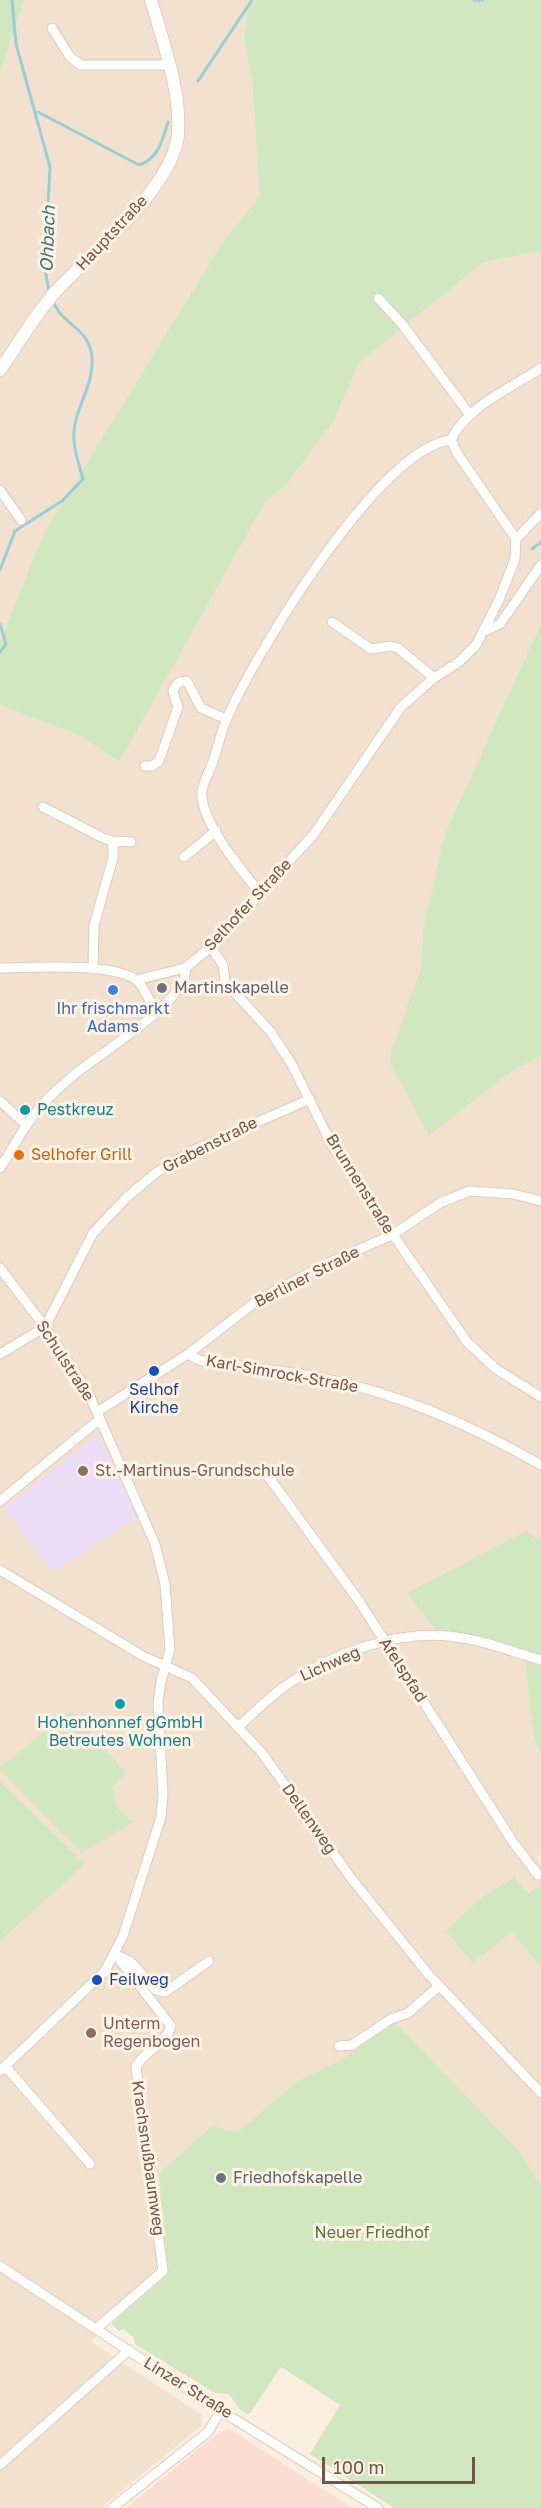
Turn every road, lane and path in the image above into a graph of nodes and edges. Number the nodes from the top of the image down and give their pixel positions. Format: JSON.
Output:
{"nodes":[{"id":1,"x":151,"y":0,"type":"edge"},
{"id":2,"x":52,"y":28,"type":"dead end"},
{"id":3,"x":169,"y":65,"type":"junction"},
{"id":4,"x":378,"y":298,"type":"dead end"},
{"id":5,"x":2,"y":361,"type":"edge"},
{"id":6,"x":541,"y":368,"type":"edge"},
{"id":7,"x":470,"y":415,"type":"junction"},
{"id":8,"x":451,"y":440,"type":"junction"},
{"id":9,"x":0,"y":490,"type":"edge"},
{"id":10,"x":541,"y":513,"type":"edge"},
{"id":11,"x":21,"y":520,"type":"dead end"},
{"id":12,"x":516,"y":539,"type":"junction"},
{"id":13,"x":541,"y":565,"type":"edge"},
{"id":14,"x":332,"y":622,"type":"dead end"},
{"id":15,"x":485,"y":631,"type":"junction"},
{"id":16,"x":434,"y":678,"type":"junction"},
{"id":17,"x":226,"y":719,"type":"junction"},
{"id":18,"x":145,"y":766,"type":"dead end"},
{"id":19,"x":43,"y":807,"type":"dead end"},
{"id":20,"x":216,"y":831,"type":"junction"},
{"id":21,"x":113,"y":841,"type":"junction"},
{"id":22,"x":131,"y":842,"type":"dead end"},
{"id":23,"x":184,"y":857,"type":"dead end"},
{"id":24,"x":260,"y":893,"type":"junction"},
{"id":25,"x":211,"y":947,"type":"junction"},
{"id":26,"x":0,"y":968,"type":"edge"},
{"id":27,"x":185,"y":968,"type":"junction"},
{"id":28,"x":93,"y":969,"type":"junction"},
{"id":29,"x":136,"y":980,"type":"junction"},
{"id":30,"x":156,"y":1012,"type":"junction"},
{"id":31,"x":310,"y":1099,"type":"junction"},
{"id":32,"x":0,"y":1101,"type":"edge"},
{"id":33,"x":26,"y":1125,"type":"junction"},
{"id":34,"x":0,"y":1168,"type":"edge"},
{"id":35,"x":541,"y":1201,"type":"edge"},
{"id":36,"x":392,"y":1235,"type":"junction"},
{"id":37,"x":0,"y":1268,"type":"edge"},
{"id":38,"x":45,"y":1327,"type":"junction"},
{"id":39,"x":0,"y":1354,"type":"edge"},
{"id":40,"x":186,"y":1355,"type":"junction"},
{"id":41,"x":541,"y":1397,"type":"edge"},
{"id":42,"x":99,"y":1416,"type":"junction"},
{"id":43,"x":541,"y":1465,"type":"edge"},
{"id":44,"x":262,"y":1468,"type":"dead end"},
{"id":45,"x":0,"y":1501,"type":"edge"},
{"id":46,"x":0,"y":1570,"type":"edge"},
{"id":47,"x":384,"y":1642,"type":"junction"},
{"id":48,"x":541,"y":1660,"type":"edge"},
{"id":49,"x":165,"y":1667,"type":"junction"},
{"id":50,"x":239,"y":1726,"type":"junction"},
{"id":51,"x":538,"y":1875,"type":"dead end"},
{"id":52,"x":115,"y":1954,"type":"junction"},
{"id":53,"x":209,"y":1961,"type":"dead end"},
{"id":54,"x":439,"y":1986,"type":"junction"},
{"id":55,"x":339,"y":2046,"type":"dead end"},
{"id":56,"x":3,"y":2069,"type":"edge"},
{"id":57,"x":541,"y":2093,"type":"edge"},
{"id":58,"x":90,"y":2164,"type":"dead end"},
{"id":59,"x":0,"y":2266,"type":"edge"},
{"id":60,"x":97,"y":2328,"type":"junction"},
{"id":61,"x":129,"y":2350,"type":"junction"},
{"id":62,"x":221,"y":2410,"type":"junction"},
{"id":63,"x":0,"y":2465,"type":"edge"},
{"id":64,"x":112,"y":2508,"type":"edge"},
{"id":65,"x":378,"y":2508,"type":"edge"}],
"edges":[{"from":1,"to":3,"type":"main road","name":"Hauptstraße"},
{"from":2,"to":3,"type":"street"},
{"from":3,"to":5,"type":"main road","name":"Hauptstraße"},
{"from":4,"to":7,"type":"street"},
{"from":6,"to":7,"type":"street"},
{"from":7,"to":8,"type":"street"},
{"from":8,"to":12,"type":"street"},
{"from":8,"to":17,"type":"street"},
{"from":9,"to":11,"type":"street"},
{"from":10,"to":12,"type":"street"},
{"from":12,"to":15,"type":"street"},
{"from":13,"to":15,"type":"street","name":"Selhofer Straße"},
{"from":14,"to":16,"type":"street"},
{"from":15,"to":16,"type":"street","name":"Selhofer Straße"},
{"from":16,"to":24,"type":"street","name":"Selhofer Straße"},
{"from":17,"to":18,"type":"street"},
{"from":17,"to":20,"type":"street"},
{"from":19,"to":21,"type":"street"},
{"from":20,"to":23,"type":"street"},
{"from":20,"to":24,"type":"street"},
{"from":21,"to":22,"type":"street"},
{"from":21,"to":28,"type":"street"},
{"from":24,"to":25,"type":"street","name":"Selhofer Straße"},
{"from":25,"to":27,"type":"street","name":"Selhofer Straße"},
{"from":25,"to":31,"type":"street","name":"Brunnenstraße"},
{"from":26,"to":28,"type":"street"},
{"from":27,"to":29,"type":"street"},
{"from":27,"to":30,"type":"street","name":"Selhofer Straße"},
{"from":28,"to":29,"type":"street"},
{"from":29,"to":30,"type":"street"},
{"from":30,"to":33,"type":"street","name":"Selhofer Straße"},
{"from":31,"to":36,"type":"street","name":"Brunnenstraße"},
{"from":31,"to":38,"type":"street","name":"Grabenstraße"},
{"from":32,"to":33,"type":"street"},
{"from":33,"to":34,"type":"street","name":"Selhofer Straße"},
{"from":35,"to":36,"type":"street","name":"Berliner Straße"},
{"from":36,"to":40,"type":"street","name":"Berliner Straße"},
{"from":36,"to":41,"type":"street","name":"Brunnenstraße"},
{"from":37,"to":38,"type":"street","name":"Schulstraße"},
{"from":38,"to":39,"type":"street"},
{"from":38,"to":42,"type":"street","name":"Schulstraße"},
{"from":40,"to":42,"type":"street","name":"Berliner Straße"},
{"from":40,"to":43,"type":"street","name":"Karl-Simrock-Straße"},
{"from":42,"to":45,"type":"street","name":"Berliner Straße"},
{"from":42,"to":49,"type":"street","name":"Schulstraße"},
{"from":44,"to":47,"type":"street","name":"Afelspfad"},
{"from":46,"to":49,"type":"street","name":"Dellenweg"},
{"from":47,"to":48,"type":"street","name":"Lichweg"},
{"from":47,"to":50,"type":"street","name":"Lichweg"},
{"from":47,"to":51,"type":"street","name":"Afelspfad"},
{"from":49,"to":50,"type":"street","name":"Dellenweg"},
{"from":49,"to":52,"type":"street"},
{"from":50,"to":54,"type":"street","name":"Dellenweg"},
{"from":52,"to":53,"type":"street"},
{"from":52,"to":56,"type":"street"},
{"from":52,"to":60,"type":"street","name":"Krachsnußbaumweg"},
{"from":54,"to":55,"type":"street"},
{"from":54,"to":57,"type":"street","name":"Dellenweg"},
{"from":56,"to":58,"type":"street"},
{"from":59,"to":60,"type":"street","name":"Linzer Straße"},
{"from":60,"to":61,"type":"street","name":"Linzer Straße"},
{"from":61,"to":62,"type":"street","name":"Linzer Straße"},
{"from":61,"to":63,"type":"street"},
{"from":62,"to":64,"type":"street"},
{"from":62,"to":65,"type":"street","name":"Linzer Straße"}]}
